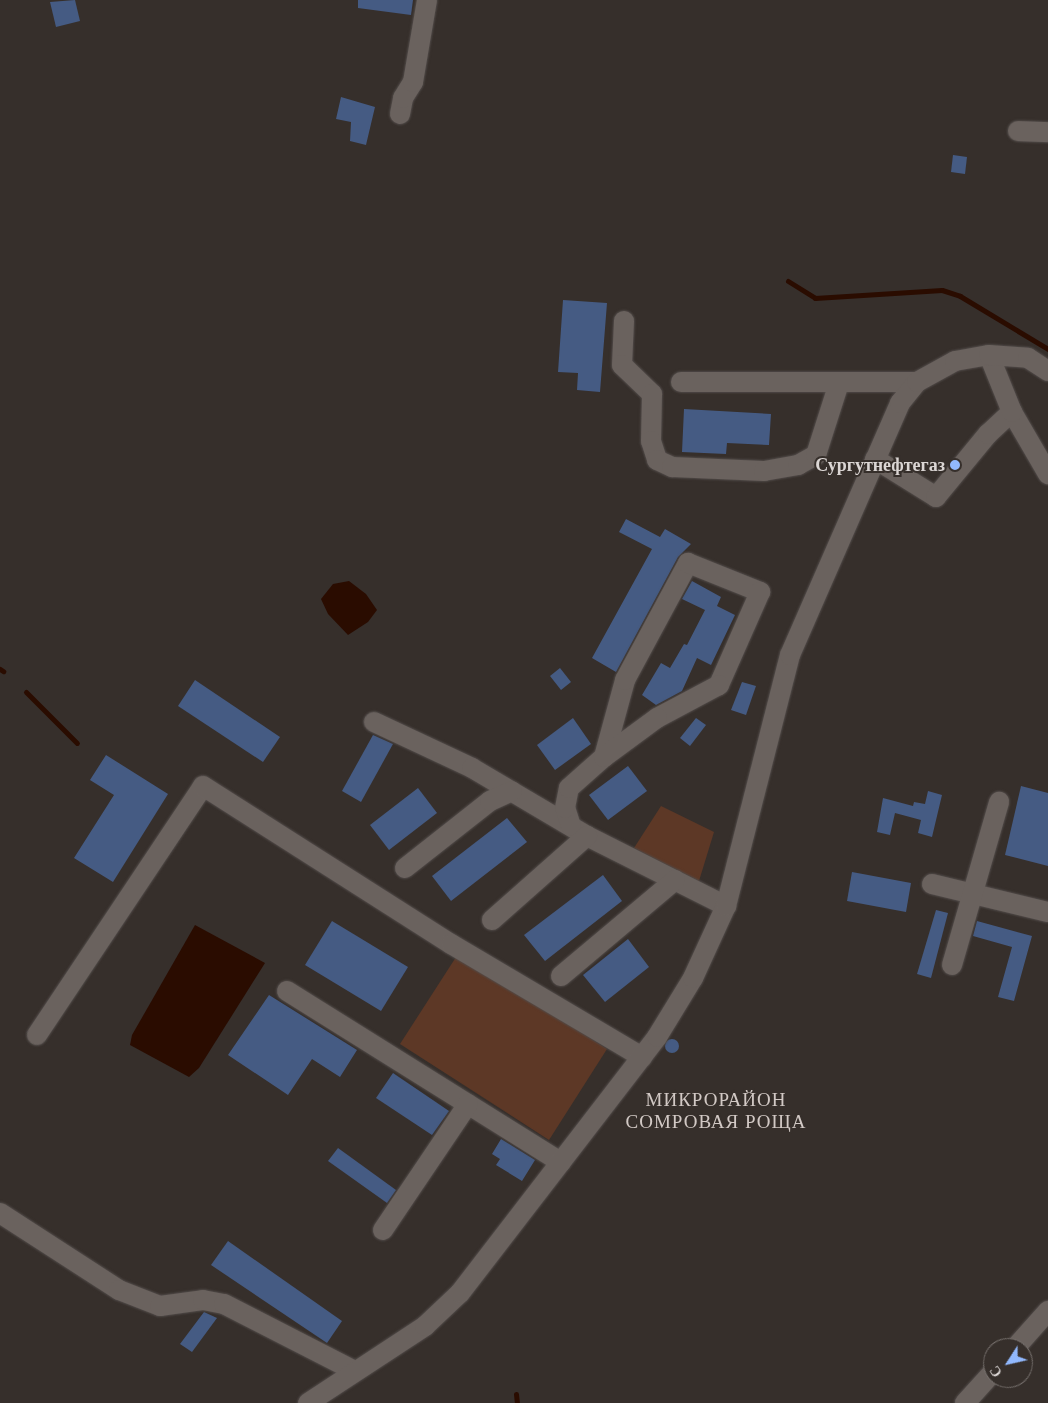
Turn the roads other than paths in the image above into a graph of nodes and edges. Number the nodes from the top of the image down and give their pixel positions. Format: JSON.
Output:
{"nodes":[{"id":1,"x":428,"y":0,"type":"edge"},
{"id":2,"x":400,"y":114,"type":"dead end"},
{"id":3,"x":1018,"y":131,"type":"dead end"},
{"id":4,"x":1048,"y":132,"type":"edge"},
{"id":5,"x":624,"y":321,"type":"dead end"},
{"id":6,"x":989,"y":355,"type":"junction"},
{"id":7,"x":1048,"y":371,"type":"edge"},
{"id":8,"x":681,"y":382,"type":"dead end"},
{"id":9,"x":917,"y":382,"type":"junction"},
{"id":10,"x":839,"y":383,"type":"junction"},
{"id":11,"x":1012,"y":412,"type":"junction"},
{"id":12,"x":875,"y":459,"type":"junction"},
{"id":13,"x":1048,"y":474,"type":"edge"},
{"id":14,"x":374,"y":722,"type":"dead end"},
{"id":15,"x":604,"y":757,"type":"junction"},
{"id":16,"x":512,"y":791,"type":"junction"},
{"id":17,"x":999,"y":802,"type":"dead end"},
{"id":18,"x":579,"y":831,"type":"junction"},
{"id":19,"x":405,"y":868,"type":"dead end"},
{"id":20,"x":675,"y":880,"type":"junction"},
{"id":21,"x":932,"y":884,"type":"dead end"},
{"id":22,"x":972,"y":894,"type":"junction"},
{"id":23,"x":726,"y":906,"type":"junction"},
{"id":24,"x":1048,"y":912,"type":"edge"},
{"id":25,"x":492,"y":920,"type":"dead end"},
{"id":26,"x":952,"y":965,"type":"dead end"},
{"id":27,"x":561,"y":976,"type":"dead end"},
{"id":28,"x":287,"y":991,"type":"dead end"},
{"id":29,"x":37,"y":1035,"type":"dead end"},
{"id":30,"x":642,"y":1057,"type":"junction"},
{"id":31,"x":468,"y":1104,"type":"junction"},
{"id":32,"x":561,"y":1162,"type":"junction"},
{"id":33,"x":0,"y":1213,"type":"edge"},
{"id":34,"x":383,"y":1230,"type":"dead end"},
{"id":35,"x":1048,"y":1311,"type":"edge"},
{"id":36,"x":1024,"y":1338,"type":"edge"},
{"id":37,"x":353,"y":1370,"type":"junction"},
{"id":38,"x":983,"y":1383,"type":"edge"},
{"id":39,"x":308,"y":1403,"type":"edge"},
{"id":40,"x":965,"y":1403,"type":"edge"}],
"edges":[{"from":1,"to":2,"type":"street"},
{"from":3,"to":4,"type":"street"},
{"from":5,"to":10,"type":"street"},
{"from":6,"to":7,"type":"street"},
{"from":6,"to":9,"type":"street"},
{"from":6,"to":11,"type":"street"},
{"from":8,"to":10,"type":"street"},
{"from":9,"to":10,"type":"street"},
{"from":9,"to":12,"type":"street"},
{"from":11,"to":12,"type":"street"},
{"from":11,"to":13,"type":"street"},
{"from":12,"to":23,"type":"street"},
{"from":14,"to":16,"type":"street"},
{"from":15,"to":15,"type":"street"},
{"from":15,"to":18,"type":"street"},
{"from":16,"to":18,"type":"street"},
{"from":16,"to":19,"type":"street"},
{"from":17,"to":22,"type":"street"},
{"from":18,"to":20,"type":"street"},
{"from":18,"to":25,"type":"street"},
{"from":20,"to":23,"type":"street"},
{"from":20,"to":27,"type":"street"},
{"from":21,"to":22,"type":"street"},
{"from":22,"to":24,"type":"street"},
{"from":22,"to":26,"type":"street"},
{"from":23,"to":30,"type":"street"},
{"from":28,"to":31,"type":"street"},
{"from":29,"to":30,"type":"street"},
{"from":30,"to":32,"type":"street"},
{"from":31,"to":32,"type":"street"},
{"from":31,"to":34,"type":"street"},
{"from":32,"to":37,"type":"street"},
{"from":33,"to":37,"type":"street"},
{"from":35,"to":36,"type":"street"},
{"from":37,"to":39,"type":"street"},
{"from":38,"to":40,"type":"street"}]}
